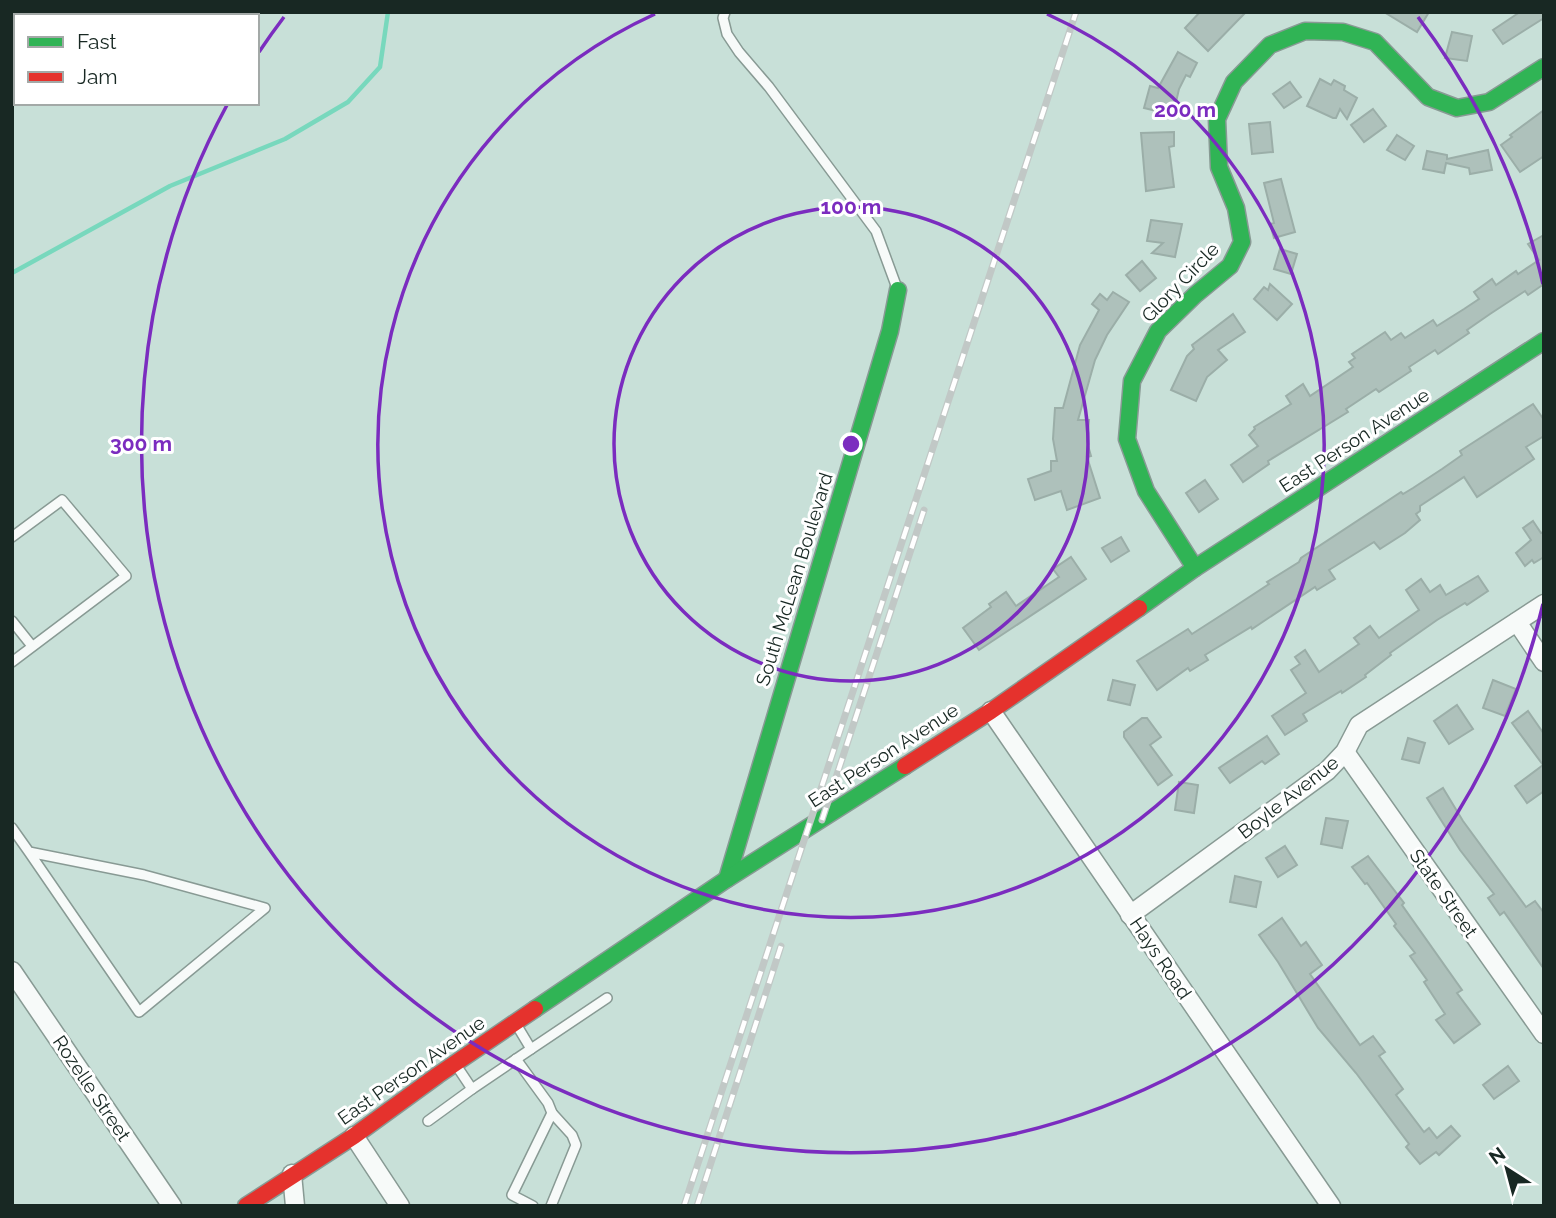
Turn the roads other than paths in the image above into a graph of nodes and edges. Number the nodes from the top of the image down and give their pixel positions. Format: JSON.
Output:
{"nodes":[{"id":1,"x":725,"y":12,"type":"edge"},
{"id":2,"x":1544,"y":67,"type":"edge"},
{"id":3,"x":898,"y":290,"type":"joint"},
{"id":4,"x":1544,"y":341,"type":"edge"},
{"id":5,"x":12,"y":537,"type":"edge"},
{"id":6,"x":1195,"y":568,"type":"junction"},
{"id":7,"x":1544,"y":604,"type":"edge"},
{"id":8,"x":12,"y":621,"type":"edge"},
{"id":9,"x":1517,"y":622,"type":"junction"},
{"id":10,"x":32,"y":646,"type":"junction"},
{"id":11,"x":12,"y":662,"type":"edge"},
{"id":12,"x":1544,"y":662,"type":"edge"},
{"id":13,"x":990,"y":711,"type":"junction"},
{"id":14,"x":1345,"y":752,"type":"junction"},
{"id":15,"x":12,"y":828,"type":"edge"},
{"id":16,"x":29,"y":852,"type":"junction"},
{"id":17,"x":727,"y":879,"type":"junction"},
{"id":18,"x":1130,"y":915,"type":"junction"},
{"id":19,"x":12,"y":971,"type":"edge"},
{"id":20,"x":607,"y":998,"type":"dead end"},
{"id":21,"x":515,"y":1023,"type":"junction"},
{"id":22,"x":1544,"y":1034,"type":"edge"},
{"id":23,"x":531,"y":1049,"type":"junction"},
{"id":24,"x":516,"y":1059,"type":"junction"},
{"id":25,"x":455,"y":1064,"type":"junction"},
{"id":26,"x":472,"y":1089,"type":"junction"},
{"id":27,"x":552,"y":1113,"type":"junction"},
{"id":28,"x":428,"y":1121,"type":"dead end"},
{"id":29,"x":354,"y":1136,"type":"junction"},
{"id":30,"x":292,"y":1174,"type":"junction"},
{"id":31,"x":172,"y":1206,"type":"edge"},
{"id":32,"x":246,"y":1206,"type":"edge"},
{"id":33,"x":295,"y":1206,"type":"edge"},
{"id":34,"x":400,"y":1206,"type":"edge"},
{"id":35,"x":533,"y":1206,"type":"edge"},
{"id":36,"x":551,"y":1206,"type":"edge"},
{"id":37,"x":1331,"y":1206,"type":"edge"}],
"edges":[{"from":1,"to":3,"type":"lane"},
{"from":2,"to":6,"type":"main road","name":"Glory Circle"},
{"from":3,"to":17,"type":"main road","name":"South McLean Boulevard"},
{"from":4,"to":6,"type":"main road","name":"East Person Avenue"},
{"from":5,"to":10,"type":"lane"},
{"from":6,"to":13,"type":"main road","name":"East Person Avenue"},
{"from":7,"to":9,"type":"street","name":"Boyle Avenue"},
{"from":8,"to":10,"type":"lane"},
{"from":9,"to":12,"type":"street"},
{"from":9,"to":14,"type":"street","name":"Boyle Avenue"},
{"from":10,"to":11,"type":"lane"},
{"from":13,"to":17,"type":"main road","name":"East Person Avenue"},
{"from":13,"to":18,"type":"street","name":"Hays Road"},
{"from":14,"to":18,"type":"street","name":"Boyle Avenue"},
{"from":14,"to":22,"type":"street","name":"State Street"},
{"from":15,"to":16,"type":"lane"},
{"from":16,"to":16,"type":"lane"},
{"from":17,"to":21,"type":"main road","name":"East Person Avenue"},
{"from":18,"to":37,"type":"street","name":"Hays Road"},
{"from":19,"to":31,"type":"street","name":"Rozelle Street"},
{"from":20,"to":23,"type":"lane"},
{"from":21,"to":23,"type":"lane"},
{"from":21,"to":25,"type":"main road","name":"East Person Avenue"},
{"from":23,"to":24,"type":"lane"},
{"from":24,"to":26,"type":"lane"},
{"from":24,"to":27,"type":"lane"},
{"from":25,"to":26,"type":"lane"},
{"from":25,"to":29,"type":"main road","name":"East Person Avenue"},
{"from":26,"to":28,"type":"lane"},
{"from":27,"to":35,"type":"lane"},
{"from":27,"to":36,"type":"lane"},
{"from":29,"to":30,"type":"main road","name":"East Person Avenue"},
{"from":29,"to":34,"type":"street"},
{"from":30,"to":32,"type":"main road","name":"East Person Avenue"},
{"from":30,"to":33,"type":"street"}]}
